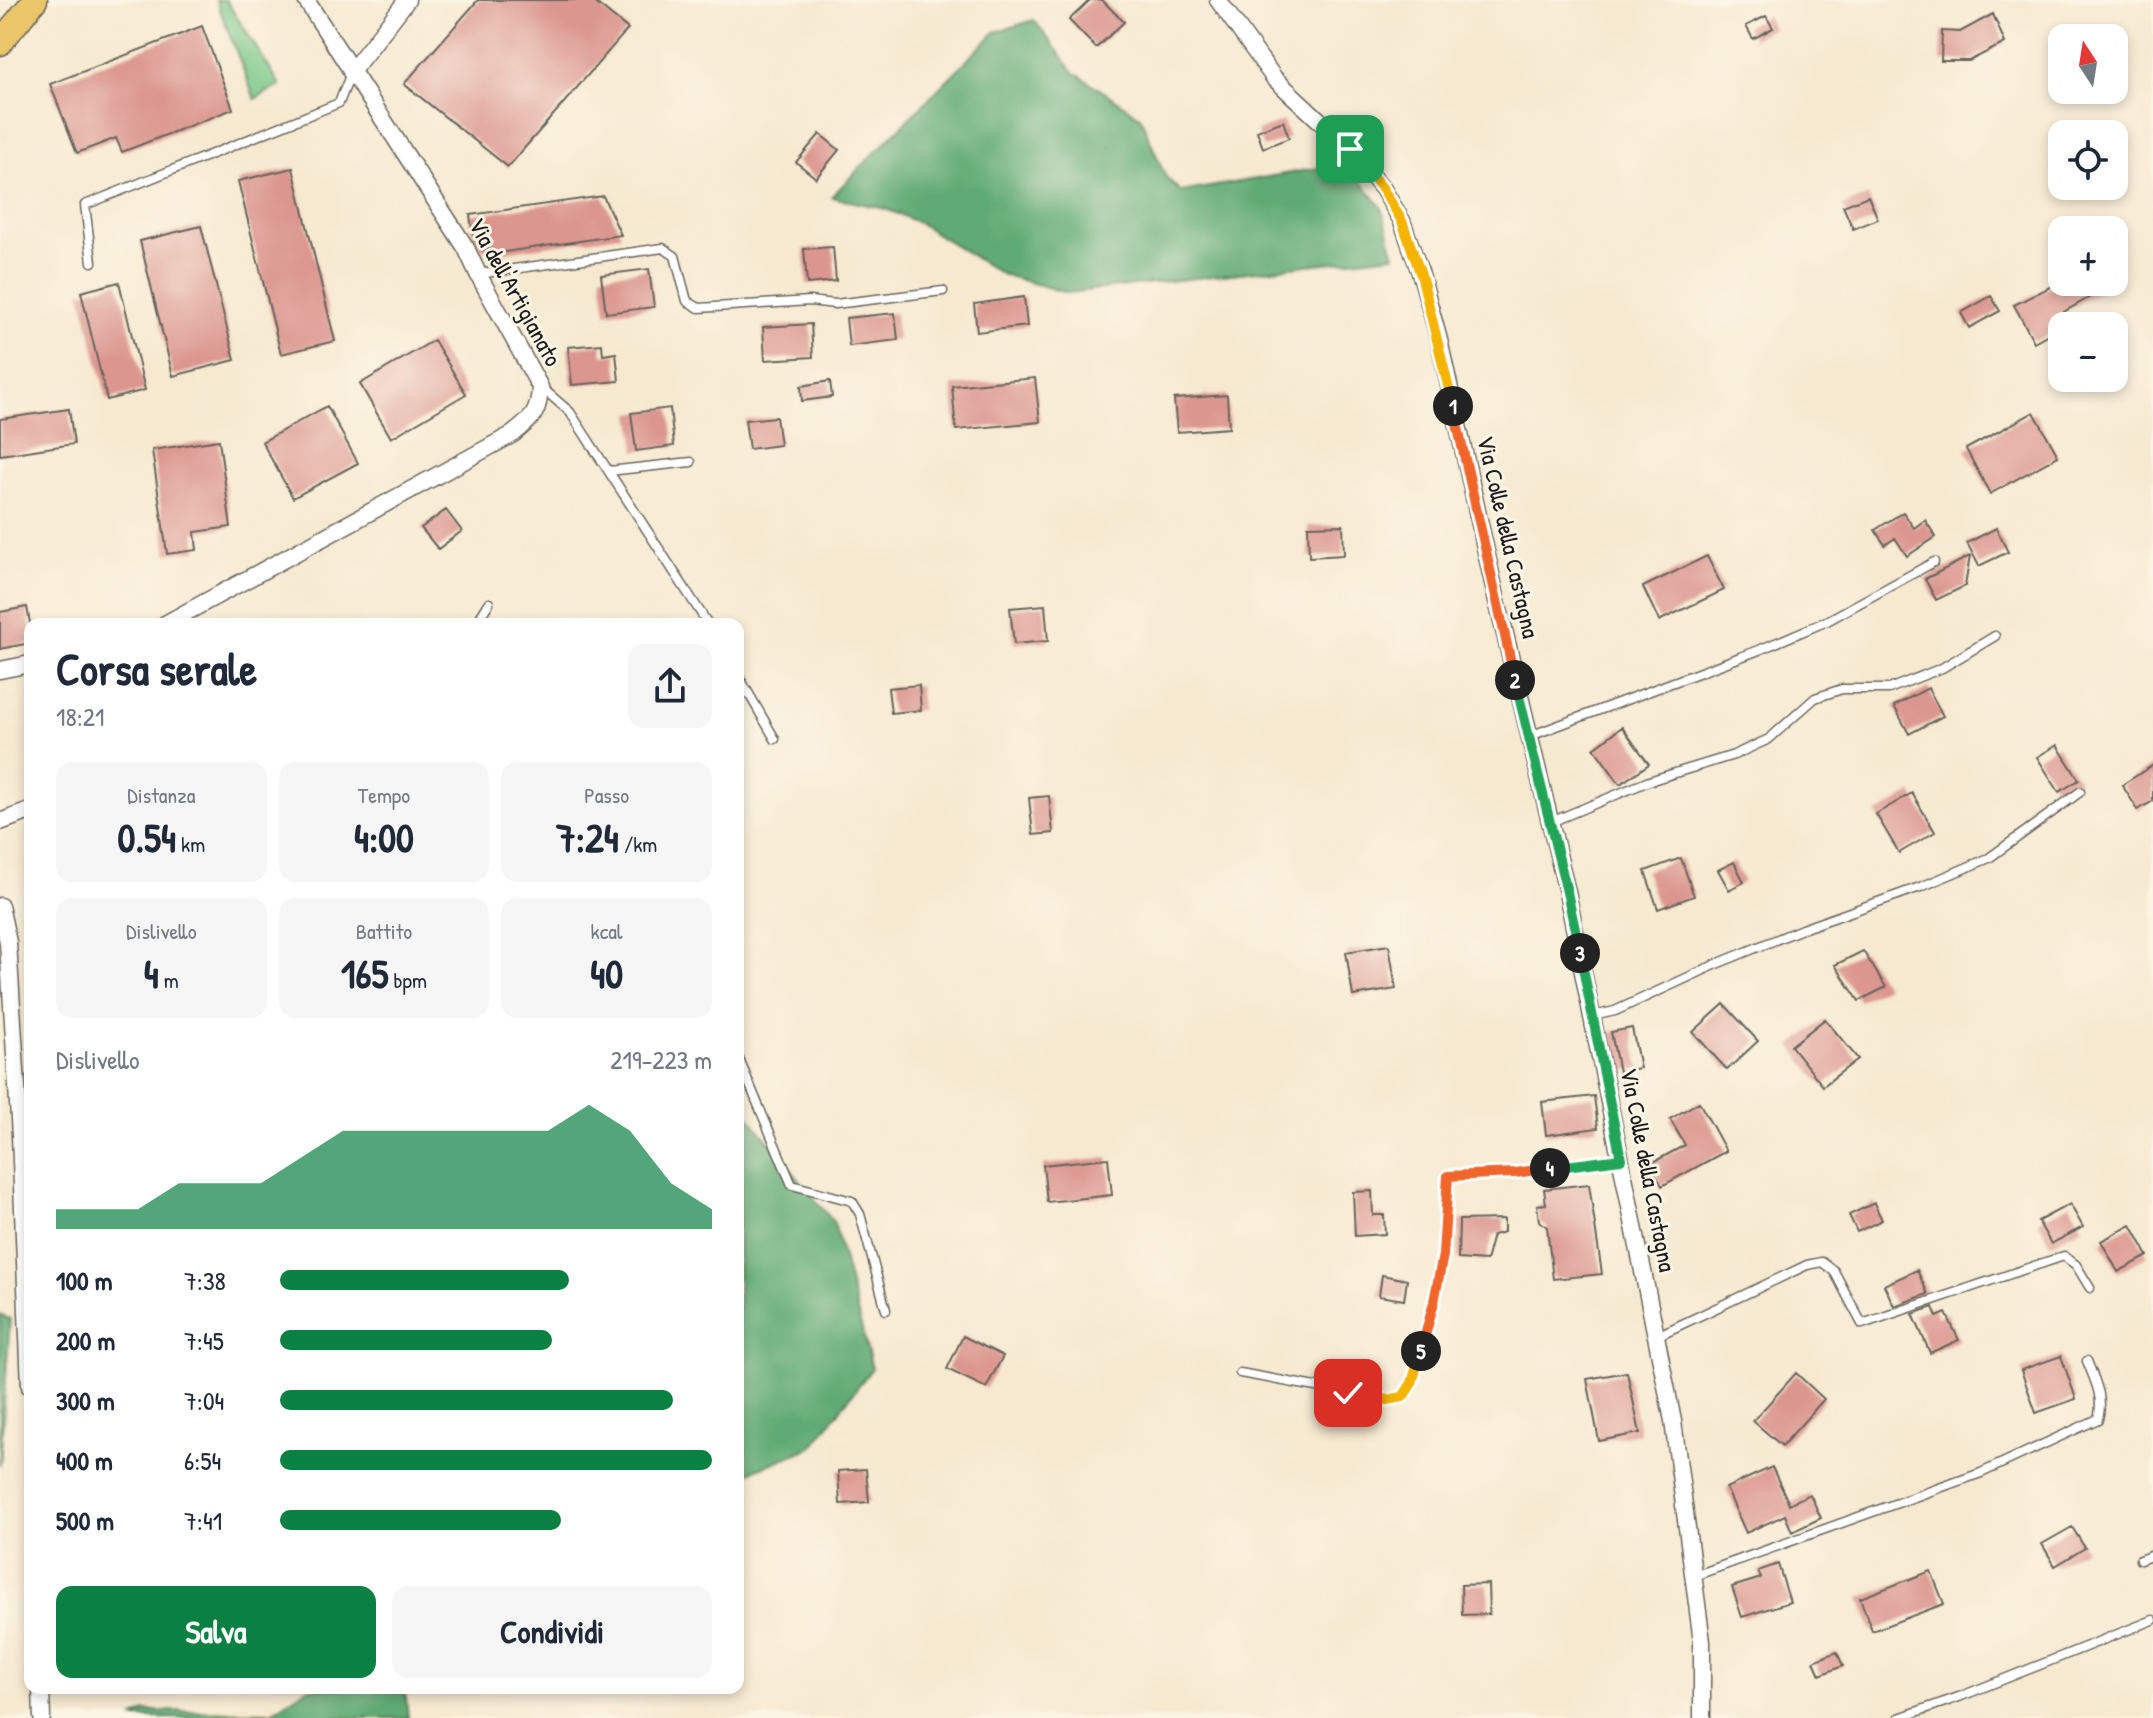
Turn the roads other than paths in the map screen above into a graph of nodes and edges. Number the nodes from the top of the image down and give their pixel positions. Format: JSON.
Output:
{"nodes":[{"id":1,"x":35,"y":0,"type":"edge"},
{"id":2,"x":306,"y":0,"type":"edge"},
{"id":3,"x":407,"y":0,"type":"edge"},
{"id":4,"x":1218,"y":0,"type":"edge"},
{"id":5,"x":0,"y":43,"type":"edge"},
{"id":6,"x":351,"y":72,"type":"junction"},
{"id":7,"x":92,"y":262,"type":"dead end"},
{"id":8,"x":478,"y":274,"type":"junction"},
{"id":9,"x":943,"y":291,"type":"dead end"},
{"id":10,"x":540,"y":387,"type":"junction"},
{"id":11,"x":691,"y":462,"type":"dead end"},
{"id":12,"x":609,"y":471,"type":"junction"},
{"id":13,"x":1934,"y":562,"type":"dead end"},
{"id":14,"x":489,"y":603,"type":"dead end"},
{"id":15,"x":176,"y":618,"type":"edge"},
{"id":16,"x":480,"y":618,"type":"edge"},
{"id":17,"x":704,"y":618,"type":"edge"},
{"id":18,"x":1995,"y":636,"type":"dead end"},
{"id":19,"x":24,"y":665,"type":"edge"},
{"id":20,"x":0,"y":670,"type":"edge"},
{"id":21,"x":744,"y":685,"type":"edge"},
{"id":22,"x":1529,"y":736,"type":"junction"},
{"id":23,"x":775,"y":739,"type":"dead end"},
{"id":24,"x":2080,"y":792,"type":"dead end"},
{"id":25,"x":24,"y":813,"type":"edge"},
{"id":26,"x":0,"y":822,"type":"edge"},
{"id":27,"x":1550,"y":822,"type":"junction"},
{"id":28,"x":0,"y":906,"type":"edge"},
{"id":29,"x":1593,"y":1016,"type":"junction"},
{"id":30,"x":744,"y":1071,"type":"edge"},
{"id":31,"x":1621,"y":1159,"type":"junction"},
{"id":32,"x":24,"y":1236,"type":"edge"},
{"id":33,"x":2090,"y":1288,"type":"dead end"},
{"id":34,"x":886,"y":1310,"type":"dead end"},
{"id":35,"x":1656,"y":1337,"type":"junction"},
{"id":36,"x":2087,"y":1361,"type":"dead end"},
{"id":37,"x":1240,"y":1373,"type":"dead end"},
{"id":38,"x":2153,"y":1555,"type":"edge"},
{"id":39,"x":2140,"y":1560,"type":"dead end"},
{"id":40,"x":1694,"y":1576,"type":"junction"},
{"id":41,"x":2153,"y":1620,"type":"edge"},
{"id":42,"x":41,"y":1694,"type":"edge"},
{"id":43,"x":42,"y":1718,"type":"edge"},
{"id":44,"x":1702,"y":1718,"type":"edge"},
{"id":45,"x":1899,"y":1718,"type":"edge"}],
"edges":[{"from":1,"to":5,"type":"main road"},
{"from":2,"to":6,"type":"street","name":"Via dell'Artigianato"},
{"from":3,"to":6,"type":"street"},
{"from":4,"to":22,"type":"street","name":"Via Colle della Castagna"},
{"from":6,"to":7,"type":"lane"},
{"from":6,"to":8,"type":"street","name":"Via dell'Artigianato"},
{"from":8,"to":9,"type":"lane"},
{"from":8,"to":10,"type":"street","name":"Via dell'Artigianato"},
{"from":10,"to":12,"type":"lane"},
{"from":10,"to":15,"type":"street","name":"Via dell'Artigianato"},
{"from":11,"to":12,"type":"lane"},
{"from":12,"to":17,"type":"lane"},
{"from":13,"to":22,"type":"lane"},
{"from":14,"to":16,"type":"lane"},
{"from":18,"to":27,"type":"lane"},
{"from":19,"to":20,"type":"street"},
{"from":21,"to":23,"type":"lane"},
{"from":22,"to":27,"type":"street","name":"Via Colle della Castagna"},
{"from":24,"to":29,"type":"lane"},
{"from":25,"to":26,"type":"street"},
{"from":27,"to":29,"type":"street","name":"Via Colle della Castagna"},
{"from":28,"to":32,"type":"street"},
{"from":29,"to":31,"type":"street","name":"Via Colle della Castagna"},
{"from":30,"to":34,"type":"lane"},
{"from":31,"to":35,"type":"street","name":"Via Colle della Castagna"},
{"from":31,"to":37,"type":"lane"},
{"from":33,"to":35,"type":"lane"},
{"from":35,"to":40,"type":"street","name":"Via Colle della Castagna"},
{"from":36,"to":40,"type":"lane"},
{"from":38,"to":39,"type":"lane"},
{"from":40,"to":44,"type":"street","name":"Via Colle della Castagna"},
{"from":41,"to":45,"type":"lane"},
{"from":42,"to":43,"type":"street"}]}
